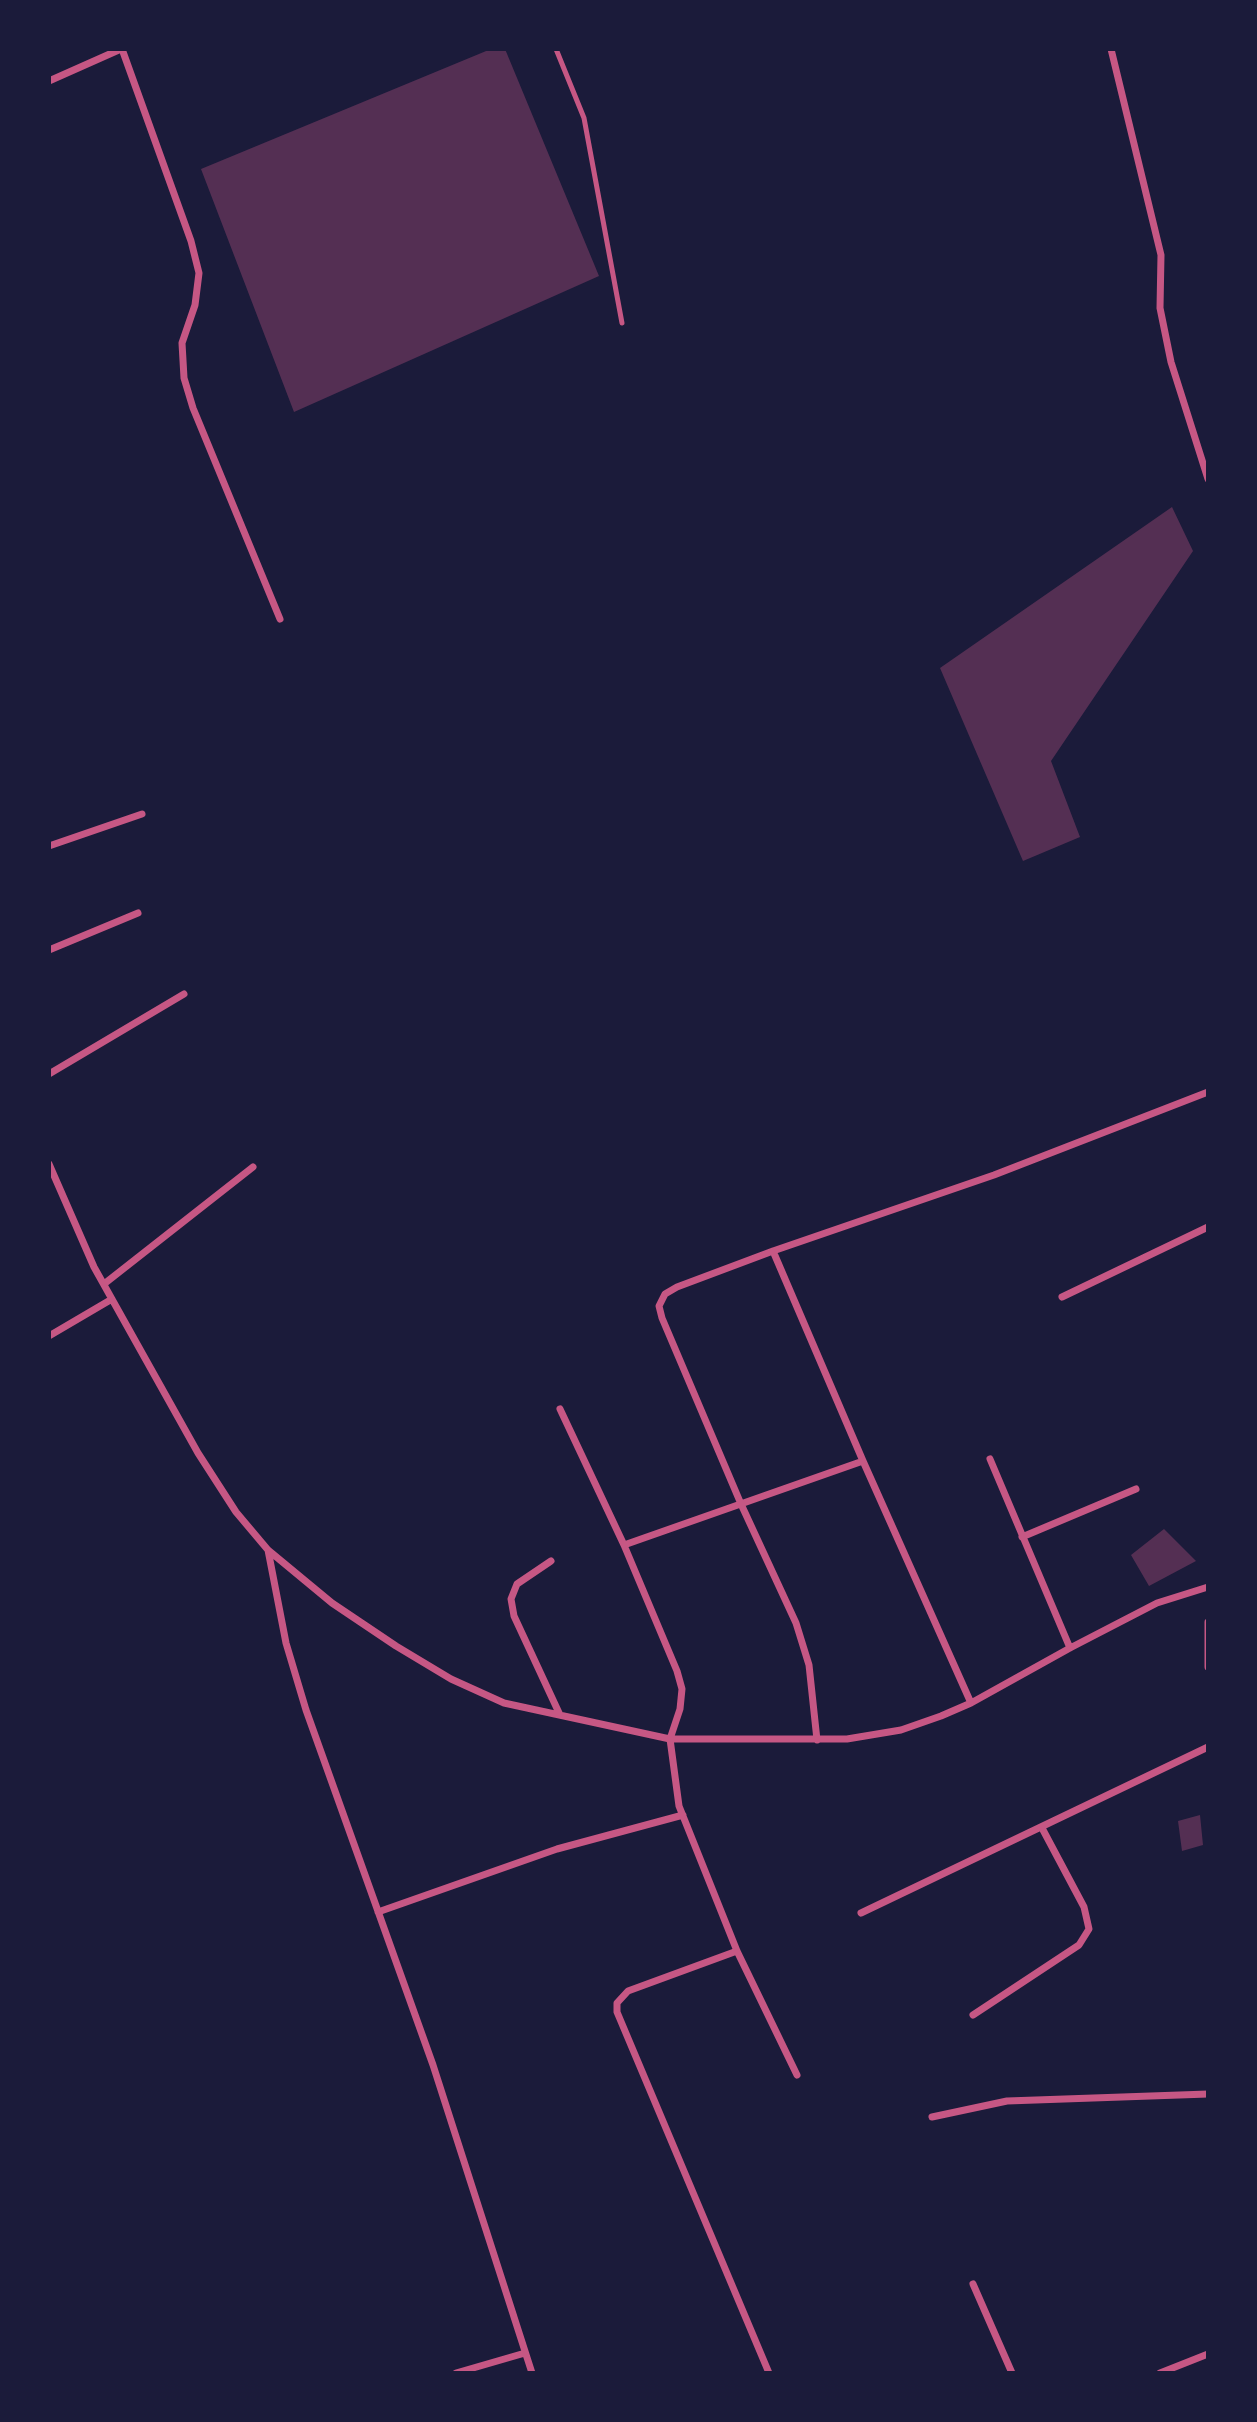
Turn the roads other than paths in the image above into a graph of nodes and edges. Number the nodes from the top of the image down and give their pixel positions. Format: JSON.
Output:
{"nodes":[{"id":1,"x":121,"y":49,"type":"edge"},
{"id":2,"x":556,"y":49,"type":"edge"},
{"id":3,"x":1111,"y":49,"type":"edge"},
{"id":4,"x":49,"y":81,"type":"edge"},
{"id":5,"x":622,"y":323,"type":"dead end"},
{"id":6,"x":1208,"y":479,"type":"edge"},
{"id":7,"x":280,"y":619,"type":"dead end"},
{"id":8,"x":142,"y":814,"type":"dead end"},
{"id":9,"x":49,"y":846,"type":"edge"},
{"id":10,"x":138,"y":913,"type":"dead end"},
{"id":11,"x":49,"y":950,"type":"edge"},
{"id":12,"x":184,"y":995,"type":"dead end"},
{"id":13,"x":49,"y":1074,"type":"edge"},
{"id":14,"x":1208,"y":1092,"type":"edge"},
{"id":15,"x":49,"y":1164,"type":"edge"},
{"id":16,"x":253,"y":1167,"type":"dead end"},
{"id":17,"x":1208,"y":1227,"type":"edge"},
{"id":18,"x":773,"y":1251,"type":"junction"},
{"id":19,"x":104,"y":1284,"type":"junction"},
{"id":20,"x":1062,"y":1297,"type":"dead end"},
{"id":21,"x":112,"y":1299,"type":"junction"},
{"id":22,"x":49,"y":1336,"type":"edge"},
{"id":23,"x":560,"y":1409,"type":"dead end"},
{"id":24,"x":990,"y":1460,"type":"dead end"},
{"id":25,"x":863,"y":1461,"type":"junction"},
{"id":26,"x":1136,"y":1489,"type":"dead end"},
{"id":27,"x":741,"y":1503,"type":"junction"},
{"id":28,"x":1022,"y":1537,"type":"junction"},
{"id":29,"x":624,"y":1545,"type":"junction"},
{"id":30,"x":268,"y":1550,"type":"junction"},
{"id":31,"x":551,"y":1561,"type":"dead end"},
{"id":32,"x":1208,"y":1587,"type":"edge"},
{"id":33,"x":1208,"y":1622,"type":"edge"},
{"id":34,"x":1070,"y":1648,"type":"junction"},
{"id":35,"x":1208,"y":1667,"type":"edge"},
{"id":36,"x":971,"y":1703,"type":"junction"},
{"id":37,"x":560,"y":1715,"type":"junction"},
{"id":38,"x":670,"y":1739,"type":"junction"},
{"id":39,"x":817,"y":1740,"type":"junction"},
{"id":40,"x":1208,"y":1747,"type":"edge"},
{"id":41,"x":683,"y":1815,"type":"junction"},
{"id":42,"x":1042,"y":1828,"type":"junction"},
{"id":43,"x":378,"y":1912,"type":"junction"},
{"id":44,"x":861,"y":1913,"type":"dead end"},
{"id":45,"x":737,"y":1951,"type":"junction"},
{"id":46,"x":973,"y":2015,"type":"dead end"},
{"id":47,"x":797,"y":2075,"type":"dead end"},
{"id":48,"x":1208,"y":2094,"type":"edge"},
{"id":49,"x":932,"y":2117,"type":"dead end"},
{"id":50,"x":973,"y":2284,"type":"dead end"},
{"id":51,"x":525,"y":2353,"type":"junction"},
{"id":52,"x":1208,"y":2354,"type":"edge"},
{"id":53,"x":456,"y":2373,"type":"edge"},
{"id":54,"x":532,"y":2373,"type":"edge"},
{"id":55,"x":769,"y":2373,"type":"edge"},
{"id":56,"x":1012,"y":2373,"type":"edge"},
{"id":57,"x":1160,"y":2373,"type":"edge"}],
"edges":[{"from":1,"to":4,"type":"street"},
{"from":1,"to":7,"type":"street"},
{"from":2,"to":5,"type":"lane"},
{"from":3,"to":6,"type":"street"},
{"from":8,"to":9,"type":"street"},
{"from":10,"to":11,"type":"street"},
{"from":12,"to":13,"type":"street"},
{"from":14,"to":18,"type":"street"},
{"from":15,"to":19,"type":"street"},
{"from":16,"to":19,"type":"street"},
{"from":17,"to":20,"type":"street"},
{"from":18,"to":25,"type":"street"},
{"from":18,"to":27,"type":"street"},
{"from":19,"to":21,"type":"street"},
{"from":21,"to":22,"type":"street"},
{"from":21,"to":30,"type":"street"},
{"from":23,"to":29,"type":"street"},
{"from":24,"to":28,"type":"street"},
{"from":25,"to":27,"type":"street"},
{"from":25,"to":36,"type":"street"},
{"from":26,"to":28,"type":"street"},
{"from":27,"to":29,"type":"street"},
{"from":27,"to":39,"type":"street"},
{"from":28,"to":34,"type":"street"},
{"from":29,"to":38,"type":"street"},
{"from":30,"to":37,"type":"street"},
{"from":30,"to":43,"type":"street"},
{"from":31,"to":37,"type":"street"},
{"from":32,"to":34,"type":"street"},
{"from":33,"to":35,"type":"street"},
{"from":34,"to":36,"type":"street"},
{"from":36,"to":39,"type":"street"},
{"from":37,"to":38,"type":"street"},
{"from":38,"to":39,"type":"street"},
{"from":38,"to":41,"type":"street"},
{"from":40,"to":42,"type":"street"},
{"from":41,"to":43,"type":"street"},
{"from":41,"to":45,"type":"street"},
{"from":42,"to":44,"type":"street"},
{"from":42,"to":46,"type":"street"},
{"from":43,"to":51,"type":"street"},
{"from":45,"to":47,"type":"street"},
{"from":45,"to":55,"type":"street"},
{"from":48,"to":49,"type":"street"},
{"from":50,"to":56,"type":"street"},
{"from":51,"to":53,"type":"street"},
{"from":51,"to":54,"type":"street"},
{"from":52,"to":57,"type":"street"}]}
